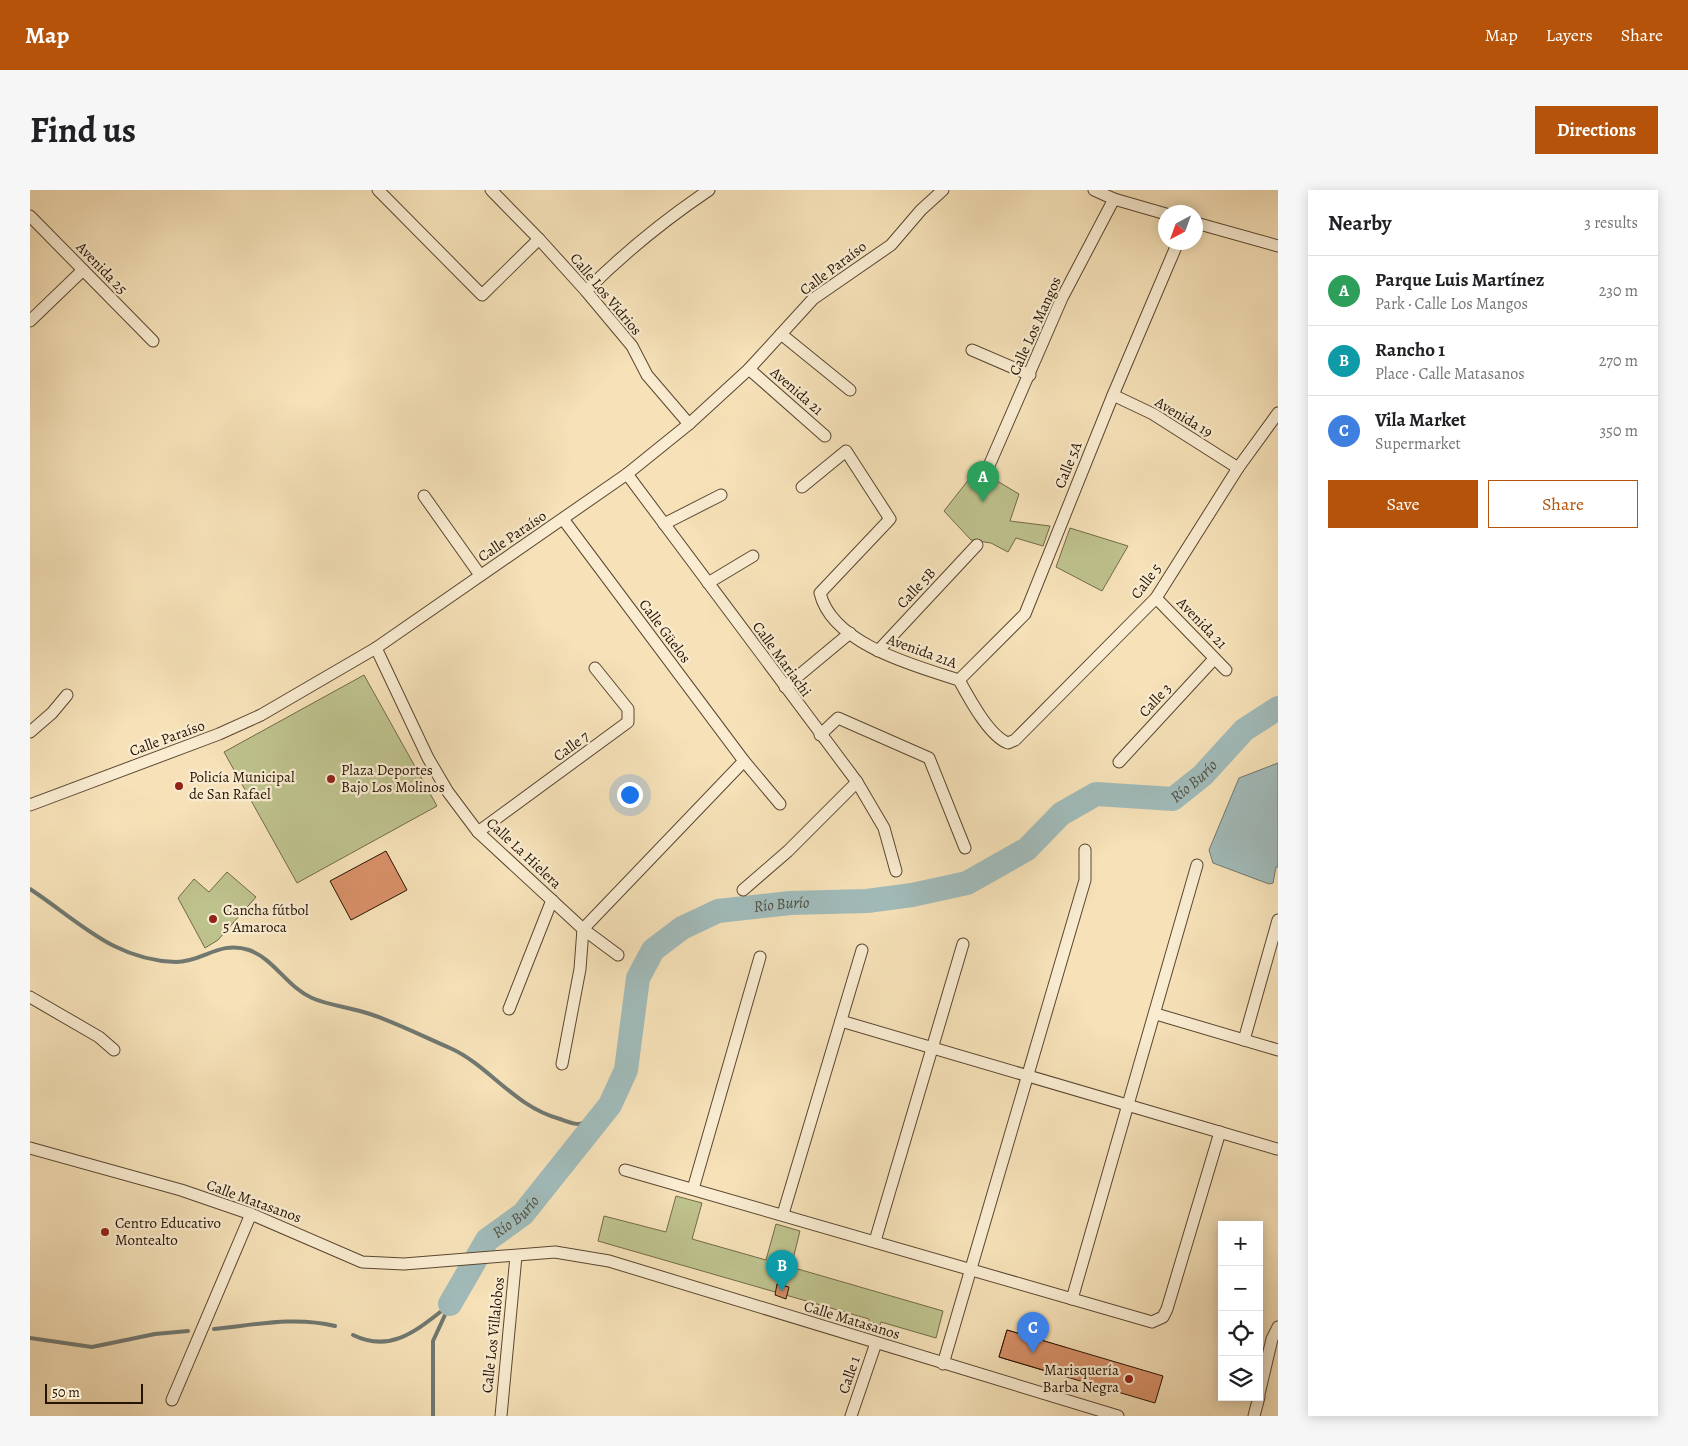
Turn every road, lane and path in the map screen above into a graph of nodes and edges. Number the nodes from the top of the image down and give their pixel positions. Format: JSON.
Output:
{"nodes":[{"id":1,"x":378,"y":190,"type":"edge"},
{"id":2,"x":491,"y":190,"type":"edge"},
{"id":3,"x":709,"y":190,"type":"edge"},
{"id":4,"x":943,"y":190,"type":"edge"},
{"id":5,"x":1094,"y":190,"type":"edge"},
{"id":6,"x":1114,"y":199,"type":"junction"},
{"id":7,"x":1158,"y":212,"type":"edge"},
{"id":8,"x":30,"y":216,"type":"edge"},
{"id":9,"x":1203,"y":225,"type":"edge"},
{"id":10,"x":539,"y":239,"type":"junction"},
{"id":11,"x":1278,"y":246,"type":"edge"},
{"id":12,"x":1175,"y":250,"type":"edge"},
{"id":13,"x":84,"y":270,"type":"junction"},
{"id":14,"x":586,"y":291,"type":"junction"},
{"id":15,"x":30,"y":321,"type":"edge"},
{"id":16,"x":781,"y":334,"type":"junction"},
{"id":17,"x":153,"y":342,"type":"dead end"},
{"id":18,"x":972,"y":350,"type":"dead end"},
{"id":19,"x":749,"y":369,"type":"junction"},
{"id":20,"x":1030,"y":375,"type":"junction"},
{"id":21,"x":850,"y":390,"type":"dead end"},
{"id":22,"x":1113,"y":395,"type":"junction"},
{"id":23,"x":1278,"y":413,"type":"edge"},
{"id":24,"x":689,"y":424,"type":"junction"},
{"id":25,"x":826,"y":436,"type":"dead end"},
{"id":26,"x":988,"y":468,"type":"dead end"},
{"id":27,"x":1238,"y":468,"type":"junction"},
{"id":28,"x":627,"y":474,"type":"junction"},
{"id":29,"x":802,"y":488,"type":"dead end"},
{"id":30,"x":721,"y":495,"type":"dead end"},
{"id":31,"x":424,"y":496,"type":"dead end"},
{"id":32,"x":563,"y":519,"type":"junction"},
{"id":33,"x":664,"y":524,"type":"junction"},
{"id":34,"x":977,"y":545,"type":"dead end"},
{"id":35,"x":753,"y":556,"type":"dead end"},
{"id":36,"x":480,"y":575,"type":"junction"},
{"id":37,"x":708,"y":583,"type":"junction"},
{"id":38,"x":1156,"y":598,"type":"junction"},
{"id":39,"x":850,"y":633,"type":"junction"},
{"id":40,"x":376,"y":648,"type":"junction"},
{"id":41,"x":878,"y":651,"type":"junction"},
{"id":42,"x":1214,"y":659,"type":"junction"},
{"id":43,"x":595,"y":668,"type":"dead end"},
{"id":44,"x":1226,"y":670,"type":"dead end"},
{"id":45,"x":959,"y":680,"type":"junction"},
{"id":46,"x":785,"y":686,"type":"junction"},
{"id":47,"x":67,"y":695,"type":"dead end"},
{"id":48,"x":30,"y":732,"type":"edge"},
{"id":49,"x":820,"y":735,"type":"junction"},
{"id":50,"x":1008,"y":743,"type":"joint"},
{"id":51,"x":744,"y":761,"type":"junction"},
{"id":52,"x":1119,"y":762,"type":"dead end"},
{"id":53,"x":856,"y":782,"type":"junction"},
{"id":54,"x":30,"y":804,"type":"edge"},
{"id":55,"x":780,"y":804,"type":"dead end"},
{"id":56,"x":478,"y":832,"type":"junction"},
{"id":57,"x":965,"y":848,"type":"dead end"},
{"id":58,"x":1085,"y":850,"type":"dead end"},
{"id":59,"x":1198,"y":865,"type":"dead end"},
{"id":60,"x":896,"y":870,"type":"dead end"},
{"id":61,"x":743,"y":890,"type":"dead end"},
{"id":62,"x":552,"y":900,"type":"junction"},
{"id":63,"x":1278,"y":920,"type":"edge"},
{"id":64,"x":583,"y":929,"type":"junction"},
{"id":65,"x":963,"y":944,"type":"dead end"},
{"id":66,"x":862,"y":950,"type":"dead end"},
{"id":67,"x":618,"y":955,"type":"dead end"},
{"id":68,"x":760,"y":957,"type":"dead end"},
{"id":69,"x":30,"y":996,"type":"edge"},
{"id":70,"x":509,"y":1009,"type":"dead end"},
{"id":71,"x":1156,"y":1014,"type":"junction"},
{"id":72,"x":840,"y":1021,"type":"junction"},
{"id":73,"x":1244,"y":1040,"type":"junction"},
{"id":74,"x":932,"y":1047,"type":"junction"},
{"id":75,"x":114,"y":1050,"type":"dead end"},
{"id":76,"x":1278,"y":1050,"type":"edge"},
{"id":77,"x":562,"y":1064,"type":"dead end"},
{"id":78,"x":1029,"y":1076,"type":"junction"},
{"id":79,"x":1129,"y":1106,"type":"junction"},
{"id":80,"x":1220,"y":1132,"type":"junction"},
{"id":81,"x":30,"y":1148,"type":"edge"},
{"id":82,"x":1278,"y":1149,"type":"edge"},
{"id":83,"x":625,"y":1170,"type":"dead end"},
{"id":84,"x":694,"y":1189,"type":"junction"},
{"id":85,"x":251,"y":1214,"type":"junction"},
{"id":86,"x":783,"y":1214,"type":"junction"},
{"id":87,"x":875,"y":1241,"type":"junction"},
{"id":88,"x":516,"y":1256,"type":"junction"},
{"id":89,"x":971,"y":1270,"type":"junction"},
{"id":90,"x":1072,"y":1299,"type":"junction"},
{"id":91,"x":1278,"y":1327,"type":"edge"},
{"id":92,"x":876,"y":1343,"type":"junction"},
{"id":93,"x":943,"y":1364,"type":"junction"},
{"id":94,"x":1263,"y":1378,"type":"edge"},
{"id":95,"x":172,"y":1400,"type":"dead end"},
{"id":96,"x":1258,"y":1401,"type":"edge"},
{"id":97,"x":500,"y":1416,"type":"edge"},
{"id":98,"x":851,"y":1416,"type":"edge"},
{"id":99,"x":1118,"y":1416,"type":"edge"},
{"id":100,"x":1254,"y":1416,"type":"edge"}],
"edges":[{"from":1,"to":10,"type":"street"},
{"from":2,"to":10,"type":"street","name":"Calle Los Vidrios"},
{"from":3,"to":14,"type":"street"},
{"from":4,"to":16,"type":"street","name":"Calle Paraíso"},
{"from":5,"to":6,"type":"street"},
{"from":6,"to":7,"type":"street"},
{"from":6,"to":20,"type":"street","name":"Calle Los Mangos"},
{"from":8,"to":13,"type":"street","name":"Avenida 25"},
{"from":9,"to":11,"type":"street"},
{"from":10,"to":14,"type":"street","name":"Calle Los Vidrios"},
{"from":12,"to":22,"type":"street","name":"Calle 5A"},
{"from":13,"to":15,"type":"street"},
{"from":13,"to":17,"type":"street","name":"Avenida 25"},
{"from":14,"to":24,"type":"street","name":"Calle Los Vidrios"},
{"from":16,"to":19,"type":"street","name":"Calle Paraíso"},
{"from":16,"to":21,"type":"street"},
{"from":18,"to":20,"type":"street"},
{"from":19,"to":24,"type":"street","name":"Calle Paraíso"},
{"from":19,"to":25,"type":"street","name":"Avenida 21"},
{"from":20,"to":26,"type":"street","name":"Calle Los Mangos"},
{"from":22,"to":27,"type":"street","name":"Avenida 19"},
{"from":22,"to":45,"type":"street","name":"Calle 5A"},
{"from":23,"to":27,"type":"street","name":"Calle 5"},
{"from":24,"to":28,"type":"street","name":"Calle Paraíso"},
{"from":27,"to":38,"type":"street","name":"Calle 5"},
{"from":28,"to":32,"type":"street","name":"Calle Paraíso"},
{"from":28,"to":33,"type":"street","name":"Calle Mariachi"},
{"from":29,"to":39,"type":"street","name":"Avenida 21A"},
{"from":30,"to":33,"type":"street"},
{"from":31,"to":36,"type":"street"},
{"from":32,"to":36,"type":"street","name":"Calle Paraíso"},
{"from":32,"to":51,"type":"street","name":"Calle Güelos"},
{"from":33,"to":37,"type":"street","name":"Calle Mariachi"},
{"from":34,"to":41,"type":"street","name":"Calle 5B"},
{"from":35,"to":37,"type":"street"},
{"from":36,"to":40,"type":"street","name":"Calle Paraíso"},
{"from":37,"to":46,"type":"street","name":"Calle Mariachi"},
{"from":38,"to":42,"type":"street","name":"Avenida 21"},
{"from":38,"to":50,"type":"street","name":"Calle 5"},
{"from":39,"to":41,"type":"street","name":"Avenida 21A"},
{"from":39,"to":46,"type":"street"},
{"from":40,"to":54,"type":"street","name":"Calle Paraíso"},
{"from":40,"to":56,"type":"street","name":"Calle La Hielera"},
{"from":41,"to":45,"type":"street","name":"Avenida 21A"},
{"from":42,"to":44,"type":"street","name":"Avenida 21"},
{"from":42,"to":52,"type":"street","name":"Calle 3"},
{"from":43,"to":56,"type":"street","name":"Calle 7"},
{"from":45,"to":50,"type":"street","name":"Avenida 21A"},
{"from":46,"to":49,"type":"street","name":"Calle Mariachi"},
{"from":47,"to":48,"type":"street"},
{"from":49,"to":53,"type":"street","name":"Calle Mariachi"},
{"from":49,"to":57,"type":"street"},
{"from":51,"to":55,"type":"street","name":"Calle Güelos"},
{"from":51,"to":64,"type":"street"},
{"from":53,"to":60,"type":"street","name":"Calle Mariachi"},
{"from":53,"to":61,"type":"street"},
{"from":56,"to":62,"type":"street","name":"Calle La Hielera"},
{"from":58,"to":78,"type":"street"},
{"from":59,"to":71,"type":"street"},
{"from":62,"to":64,"type":"street","name":"Calle La Hielera"},
{"from":62,"to":70,"type":"street"},
{"from":63,"to":73,"type":"street"},
{"from":64,"to":67,"type":"street","name":"Calle La Hielera"},
{"from":64,"to":77,"type":"street"},
{"from":65,"to":74,"type":"street"},
{"from":66,"to":72,"type":"street"},
{"from":68,"to":84,"type":"street"},
{"from":69,"to":75,"type":"street"},
{"from":71,"to":73,"type":"street"},
{"from":71,"to":79,"type":"street"},
{"from":72,"to":74,"type":"street"},
{"from":72,"to":86,"type":"street"},
{"from":73,"to":76,"type":"street"},
{"from":74,"to":78,"type":"street"},
{"from":74,"to":87,"type":"street"},
{"from":78,"to":79,"type":"street"},
{"from":78,"to":89,"type":"street"},
{"from":79,"to":80,"type":"street"},
{"from":79,"to":90,"type":"street"},
{"from":80,"to":82,"type":"street"},
{"from":80,"to":90,"type":"street"},
{"from":81,"to":85,"type":"street","name":"Calle Matasanos"},
{"from":83,"to":84,"type":"street"},
{"from":84,"to":86,"type":"street"},
{"from":85,"to":88,"type":"street","name":"Calle Matasanos"},
{"from":85,"to":95,"type":"street"},
{"from":86,"to":87,"type":"street"},
{"from":87,"to":89,"type":"street"},
{"from":88,"to":92,"type":"street","name":"Calle Matasanos"},
{"from":88,"to":97,"type":"street","name":"Calle Los Villalobos"},
{"from":89,"to":90,"type":"street"},
{"from":89,"to":93,"type":"street"},
{"from":91,"to":94,"type":"street"},
{"from":92,"to":93,"type":"street","name":"Calle Matasanos"},
{"from":92,"to":98,"type":"street","name":"Calle 1"},
{"from":93,"to":99,"type":"street","name":"Calle Matasanos"},
{"from":96,"to":100,"type":"street"}]}
